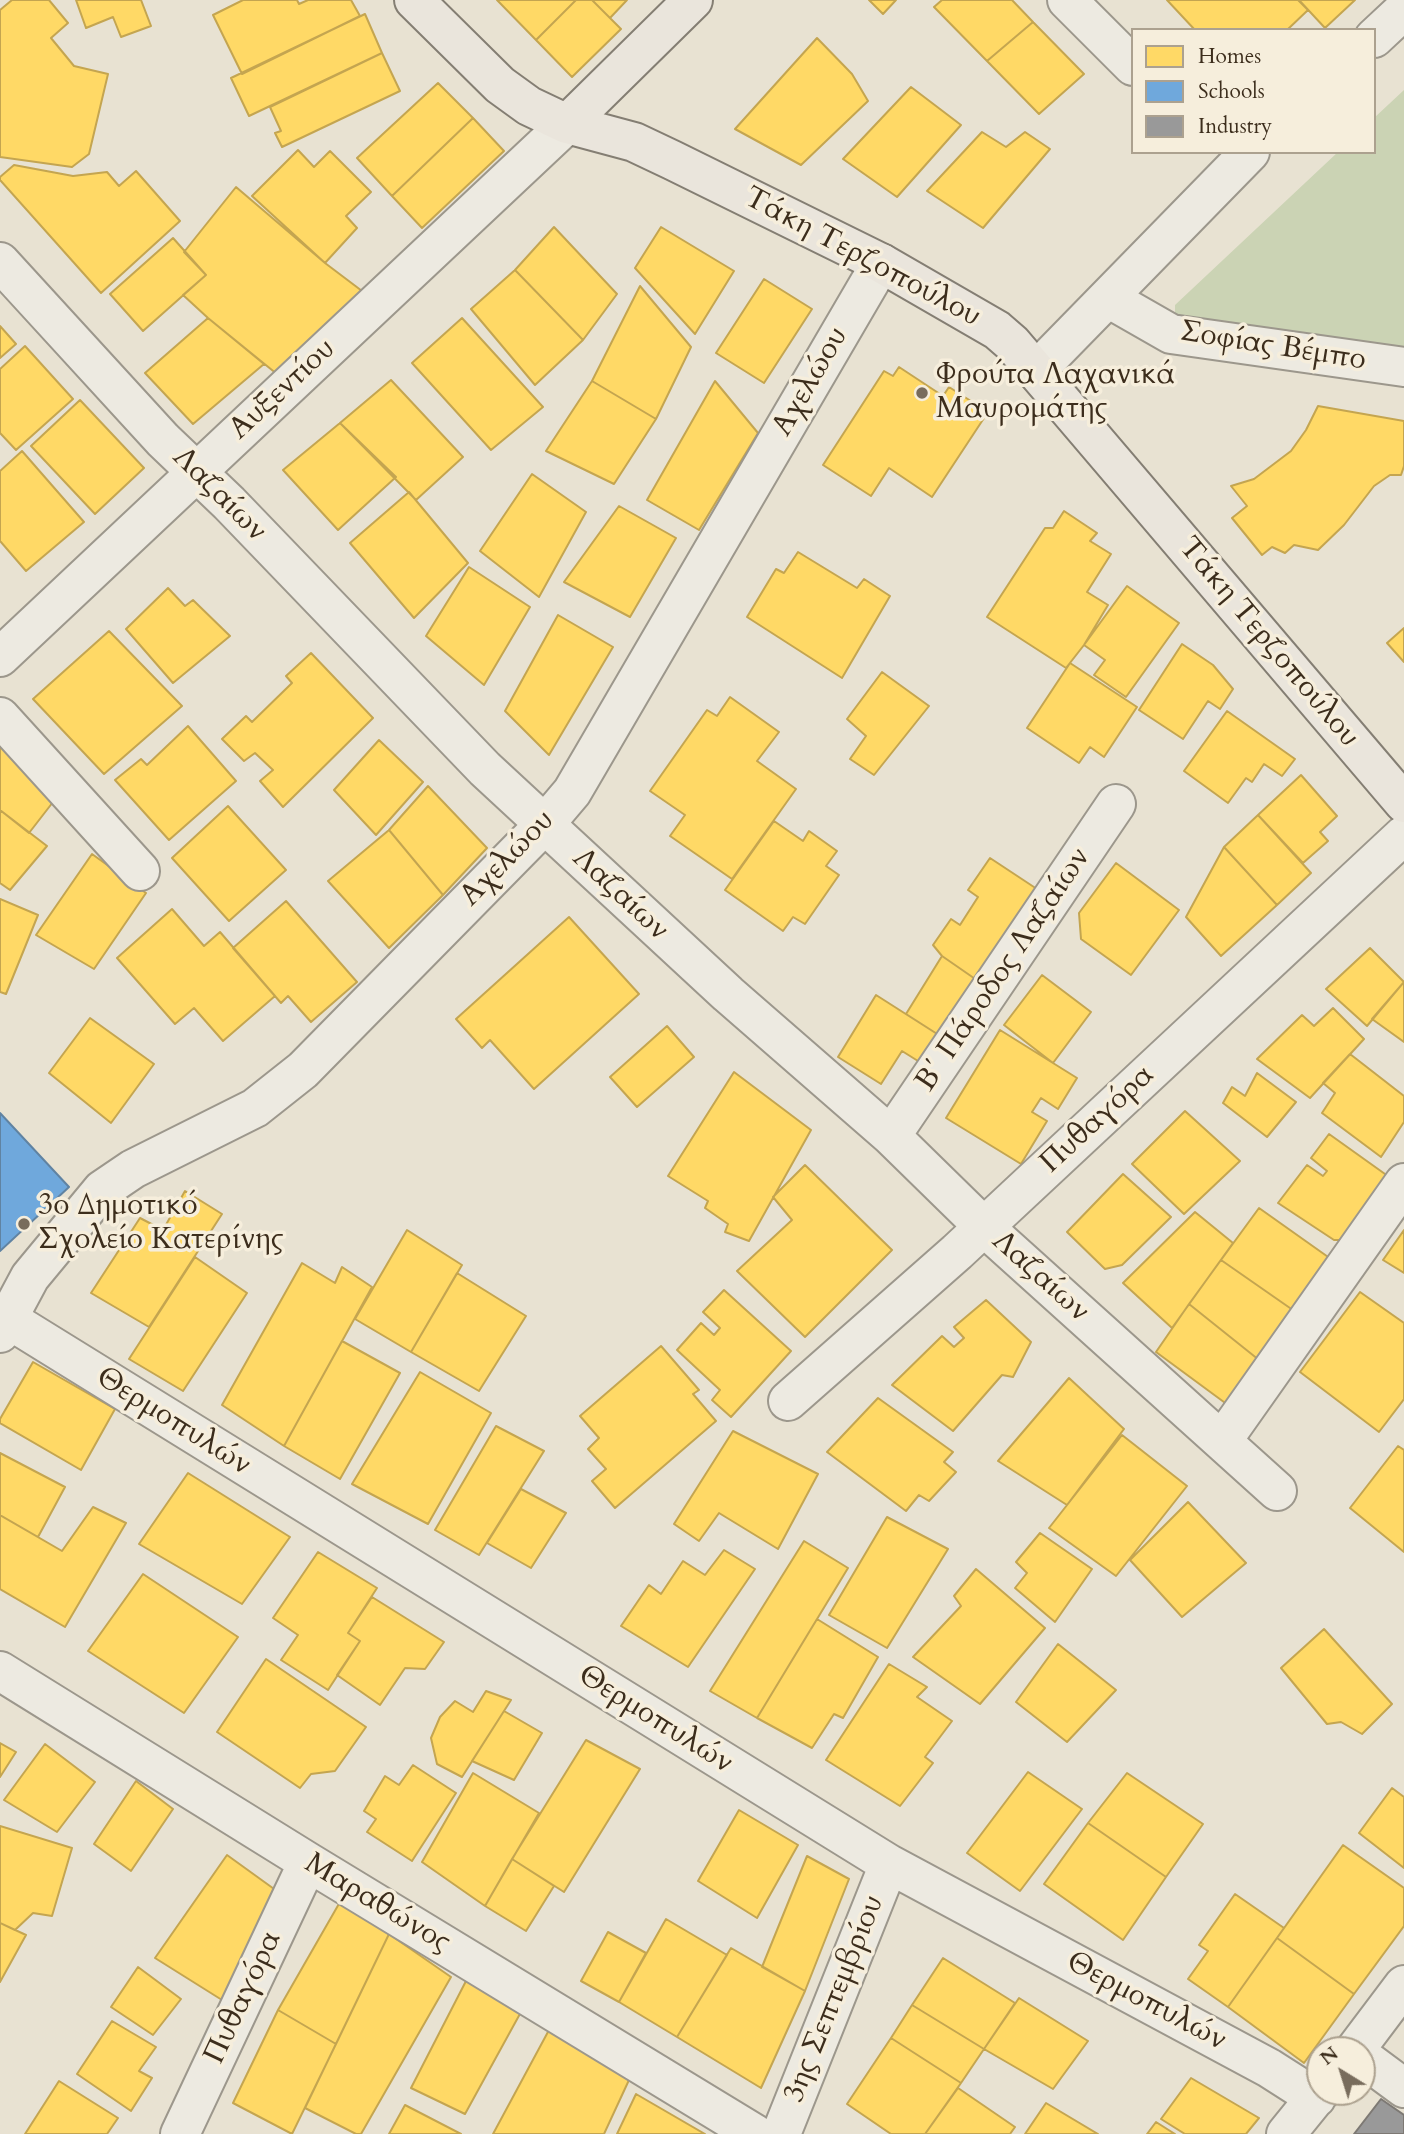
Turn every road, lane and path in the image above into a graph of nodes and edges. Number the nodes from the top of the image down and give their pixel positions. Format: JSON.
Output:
{"nodes":[{"id":1,"x":414,"y":0,"type":"edge"},
{"id":2,"x":693,"y":0,"type":"edge"},
{"id":3,"x":1067,"y":0,"type":"edge"},
{"id":4,"x":1404,"y":10,"type":"edge"},
{"id":5,"x":1376,"y":36,"type":"edge"},
{"id":6,"x":1131,"y":64,"type":"edge"},
{"id":7,"x":567,"y":124,"type":"junction"},
{"id":8,"x":1234,"y":158,"type":"edge"},
{"id":9,"x":0,"y":262,"type":"edge"},
{"id":10,"x":881,"y":263,"type":"junction"},
{"id":11,"x":1108,"y":298,"type":"junction"},
{"id":12,"x":1404,"y":367,"type":"edge"},
{"id":13,"x":1036,"y":371,"type":"junction"},
{"id":14,"x":196,"y":471,"type":"junction"},
{"id":15,"x":0,"y":657,"type":"edge"},
{"id":16,"x":0,"y":717,"type":"edge"},
{"id":17,"x":1404,"y":803,"type":"edge"},
{"id":18,"x":1116,"y":804,"type":"dead end"},
{"id":19,"x":544,"y":825,"type":"junction"},
{"id":20,"x":1404,"y":835,"type":"edge"},
{"id":21,"x":140,"y":871,"type":"dead end"},
{"id":22,"x":891,"y":1136,"type":"junction"},
{"id":23,"x":1404,"y":1184,"type":"edge"},
{"id":24,"x":984,"y":1227,"type":"junction"},
{"id":25,"x":4,"y":1326,"type":"edge"},
{"id":26,"x":788,"y":1401,"type":"dead end"},
{"id":27,"x":1222,"y":1441,"type":"junction"},
{"id":28,"x":1277,"y":1491,"type":"dead end"},
{"id":29,"x":0,"y":1671,"type":"edge"},
{"id":30,"x":308,"y":1862,"type":"junction"},
{"id":31,"x":889,"y":1864,"type":"junction"},
{"id":32,"x":1404,"y":1985,"type":"edge"},
{"id":33,"x":1366,"y":2036,"type":"edge"},
{"id":34,"x":1376,"y":2067,"type":"edge"},
{"id":35,"x":1306,"y":2088,"type":"edge"},
{"id":36,"x":1404,"y":2088,"type":"edge"},
{"id":37,"x":1309,"y":2106,"type":"edge"},
{"id":38,"x":180,"y":2134,"type":"edge"},
{"id":39,"x":755,"y":2134,"type":"edge"},
{"id":40,"x":781,"y":2134,"type":"edge"},
{"id":41,"x":1286,"y":2134,"type":"edge"}],
"edges":[{"from":1,"to":7,"type":"main road","name":"Τάκη Τερζοπούλου"},
{"from":2,"to":7,"type":"main road"},
{"from":3,"to":6,"type":"street"},
{"from":4,"to":5,"type":"street"},
{"from":7,"to":10,"type":"main road","name":"Τάκη Τερζοπούλου"},
{"from":7,"to":14,"type":"street","name":"Αυξεντίου"},
{"from":8,"to":11,"type":"street"},
{"from":9,"to":14,"type":"street","name":"Λαζαίων"},
{"from":10,"to":13,"type":"main road","name":"Τάκη Τερζοπούλου"},
{"from":10,"to":19,"type":"street","name":"Αχελώου"},
{"from":11,"to":12,"type":"street","name":"Σοφίας Βέμπο"},
{"from":11,"to":13,"type":"street"},
{"from":13,"to":17,"type":"main road","name":"Τάκη Τερζοπούλου"},
{"from":14,"to":15,"type":"street","name":"Αυξεντίου"},
{"from":14,"to":19,"type":"street","name":"Λαζαίων"},
{"from":16,"to":21,"type":"street"},
{"from":18,"to":22,"type":"street","name":"Β΄ Πάροδος Λαζαίων"},
{"from":19,"to":22,"type":"street","name":"Λαζαίων"},
{"from":19,"to":25,"type":"street","name":"Αχελώου"},
{"from":20,"to":24,"type":"street","name":"Πυθαγόρα"},
{"from":22,"to":24,"type":"street","name":"Λαζαίων"},
{"from":23,"to":27,"type":"street"},
{"from":24,"to":26,"type":"street","name":"Πυθαγόρα"},
{"from":24,"to":27,"type":"street","name":"Λαζαίων"},
{"from":25,"to":31,"type":"street","name":"Θερμοπυλών"},
{"from":27,"to":28,"type":"street","name":"Λαζαίων"},
{"from":29,"to":30,"type":"street","name":"Μαραθώνος"},
{"from":30,"to":38,"type":"street","name":"Πυθαγόρα"},
{"from":30,"to":39,"type":"street","name":"Μαραθώνος"},
{"from":31,"to":35,"type":"street","name":"Θερμοπυλών"},
{"from":31,"to":40,"type":"street","name":"3ης Σεπτεμβρίου"},
{"from":32,"to":33,"type":"street"},
{"from":34,"to":36,"type":"street"},
{"from":37,"to":41,"type":"street"}]}
